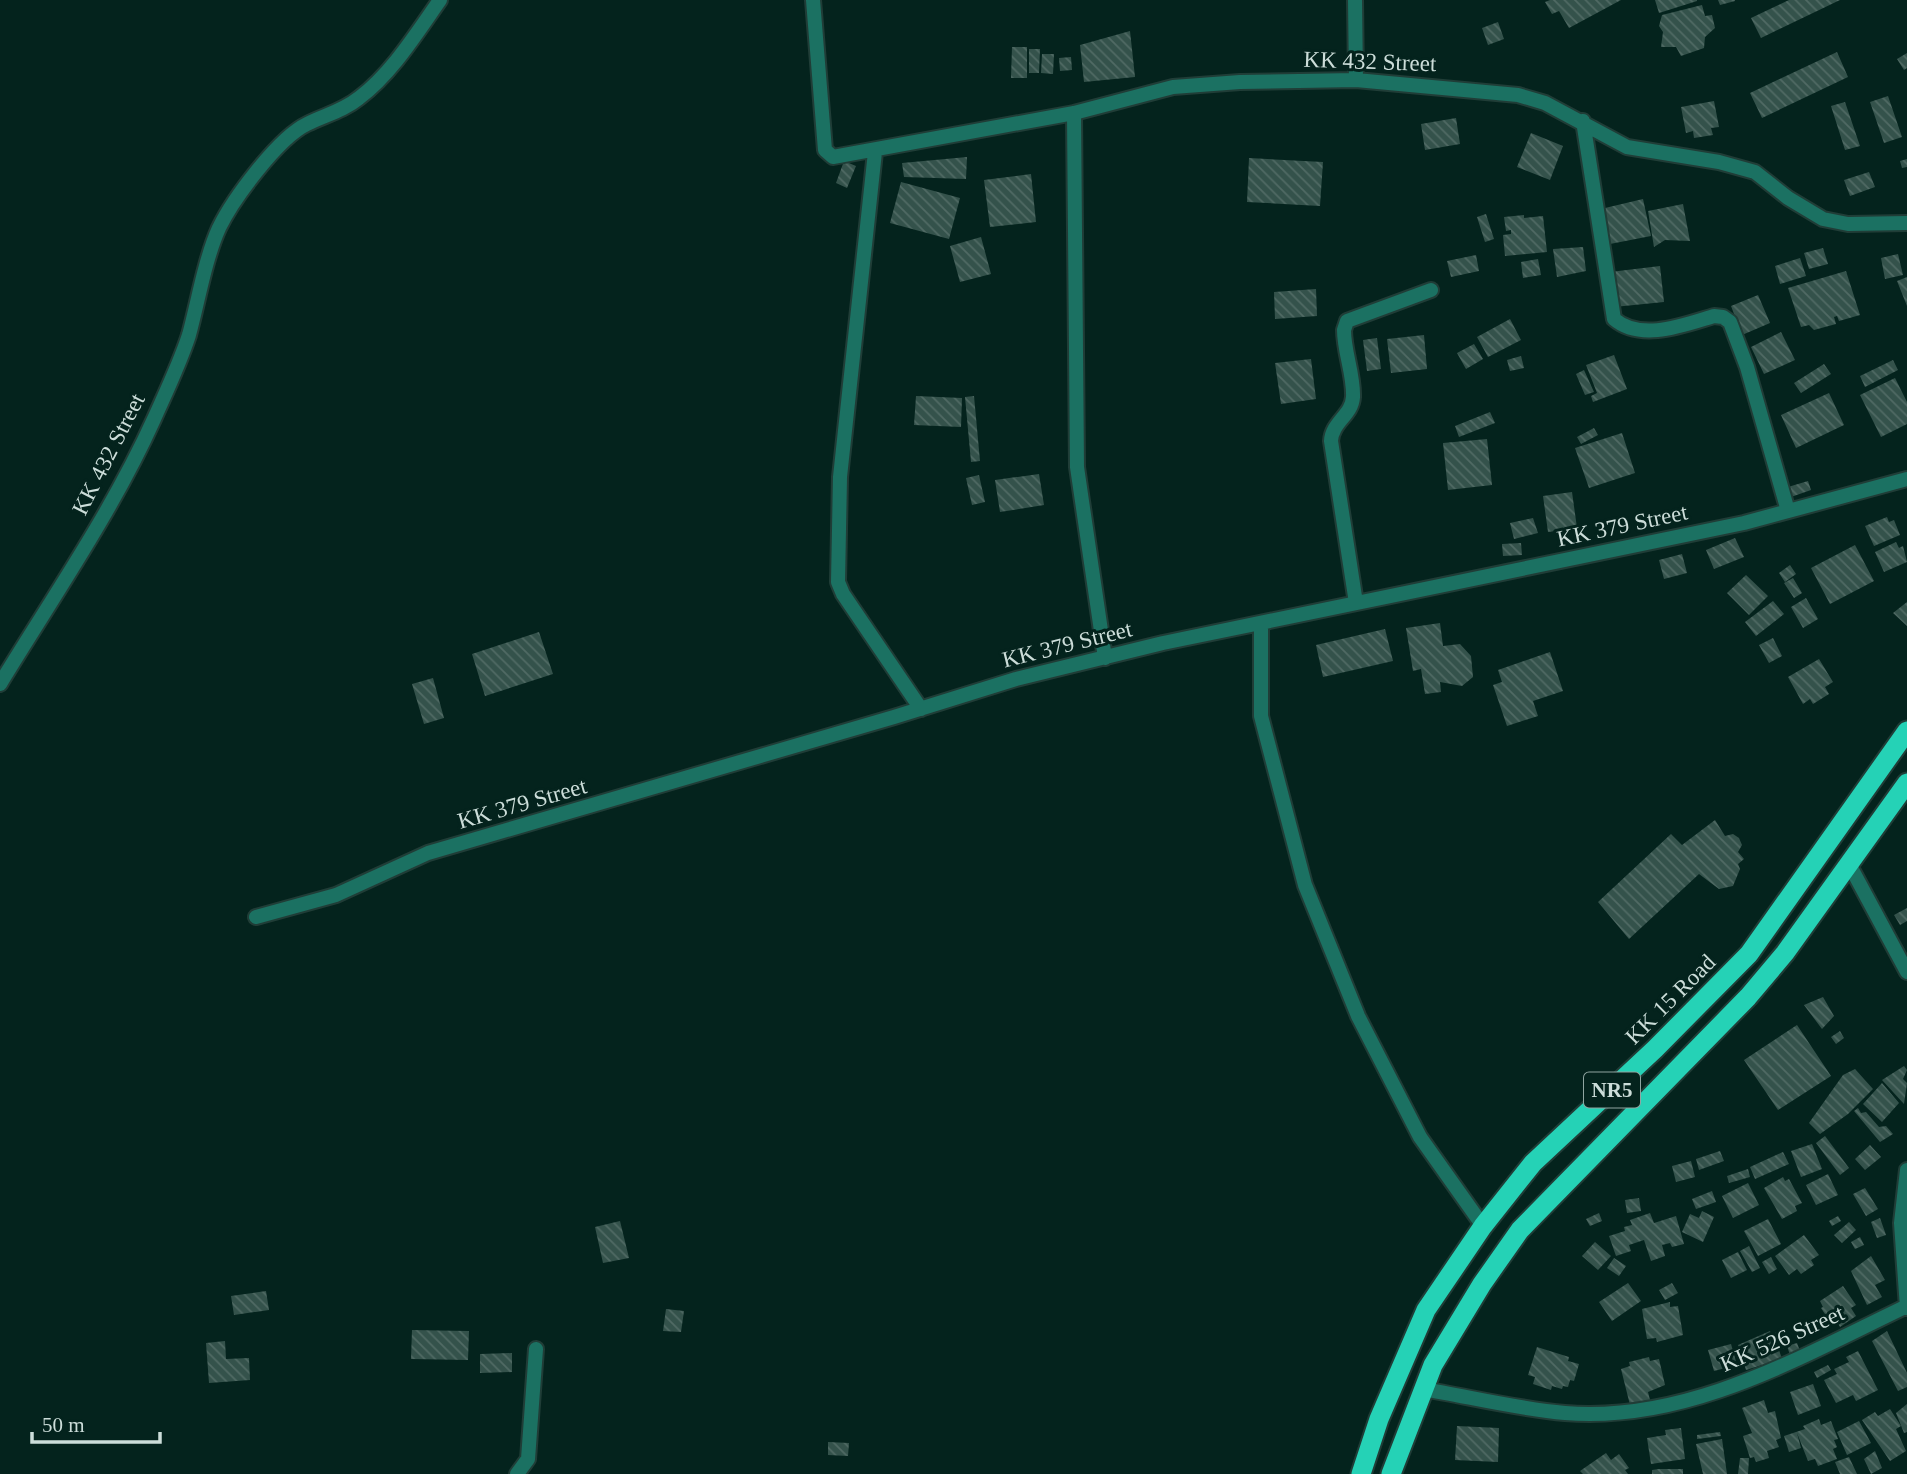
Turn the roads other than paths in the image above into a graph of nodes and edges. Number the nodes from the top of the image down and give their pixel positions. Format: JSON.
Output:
{"nodes":[{"id":1,"x":440,"y":0,"type":"edge"},
{"id":2,"x":813,"y":0,"type":"edge"},
{"id":3,"x":1355,"y":0,"type":"edge"},
{"id":4,"x":1356,"y":80,"type":"junction"},
{"id":5,"x":1074,"y":113,"type":"junction"},
{"id":6,"x":1583,"y":121,"type":"junction"},
{"id":7,"x":874,"y":152,"type":"junction"},
{"id":8,"x":1907,"y":223,"type":"edge"},
{"id":9,"x":1431,"y":290,"type":"dead end"},
{"id":10,"x":1907,"y":479,"type":"edge"},
{"id":11,"x":1788,"y":511,"type":"junction"},
{"id":12,"x":1356,"y":603,"type":"junction"},
{"id":13,"x":1261,"y":624,"type":"junction"},
{"id":14,"x":1105,"y":658,"type":"junction"},
{"id":15,"x":0,"y":684,"type":"edge"},
{"id":16,"x":921,"y":709,"type":"junction"},
{"id":17,"x":1907,"y":731,"type":"edge"},
{"id":18,"x":1907,"y":783,"type":"edge"},
{"id":19,"x":1849,"y":864,"type":"junction"},
{"id":20,"x":256,"y":917,"type":"dead end"},
{"id":21,"x":1907,"y":972,"type":"edge"},
{"id":22,"x":1907,"y":1170,"type":"edge"},
{"id":23,"x":1483,"y":1226,"type":"junction"},
{"id":24,"x":1907,"y":1307,"type":"edge"},
{"id":25,"x":536,"y":1349,"type":"dead end"},
{"id":26,"x":1423,"y":1389,"type":"junction"},
{"id":27,"x":517,"y":1474,"type":"edge"},
{"id":28,"x":1361,"y":1474,"type":"edge"},
{"id":29,"x":1391,"y":1474,"type":"edge"}],
"edges":[{"from":1,"to":15,"type":"street","name":"KK 432 Street"},
{"from":2,"to":7,"type":"street","name":"KK 432 Street"},
{"from":3,"to":4,"type":"street"},
{"from":4,"to":5,"type":"street","name":"KK 432 Street"},
{"from":4,"to":6,"type":"street","name":"KK 432 Street"},
{"from":5,"to":7,"type":"street","name":"KK 432 Street"},
{"from":5,"to":14,"type":"street"},
{"from":6,"to":8,"type":"street","name":"KK 432 Street"},
{"from":6,"to":11,"type":"street"},
{"from":7,"to":16,"type":"street"},
{"from":9,"to":12,"type":"street"},
{"from":10,"to":11,"type":"street","name":"KK 379 Street"},
{"from":11,"to":12,"type":"street","name":"KK 379 Street"},
{"from":12,"to":13,"type":"street","name":"KK 379 Street"},
{"from":13,"to":14,"type":"street","name":"KK 379 Street"},
{"from":13,"to":23,"type":"street"},
{"from":14,"to":16,"type":"street","name":"KK 379 Street"},
{"from":16,"to":20,"type":"street","name":"KK 379 Street"},
{"from":17,"to":23,"type":"highway","name":"KK 15 Road","number":"NR5"},
{"from":18,"to":19,"type":"highway","number":"NR5"},
{"from":19,"to":21,"type":"street"},
{"from":19,"to":26,"type":"highway","number":"NR5"},
{"from":22,"to":24,"type":"street"},
{"from":23,"to":28,"type":"highway","name":"KK 15 Road","number":"NR5"},
{"from":24,"to":26,"type":"street","name":"KK 526 Street"},
{"from":25,"to":27,"type":"street"},
{"from":26,"to":29,"type":"highway","number":"NR5"}]}
